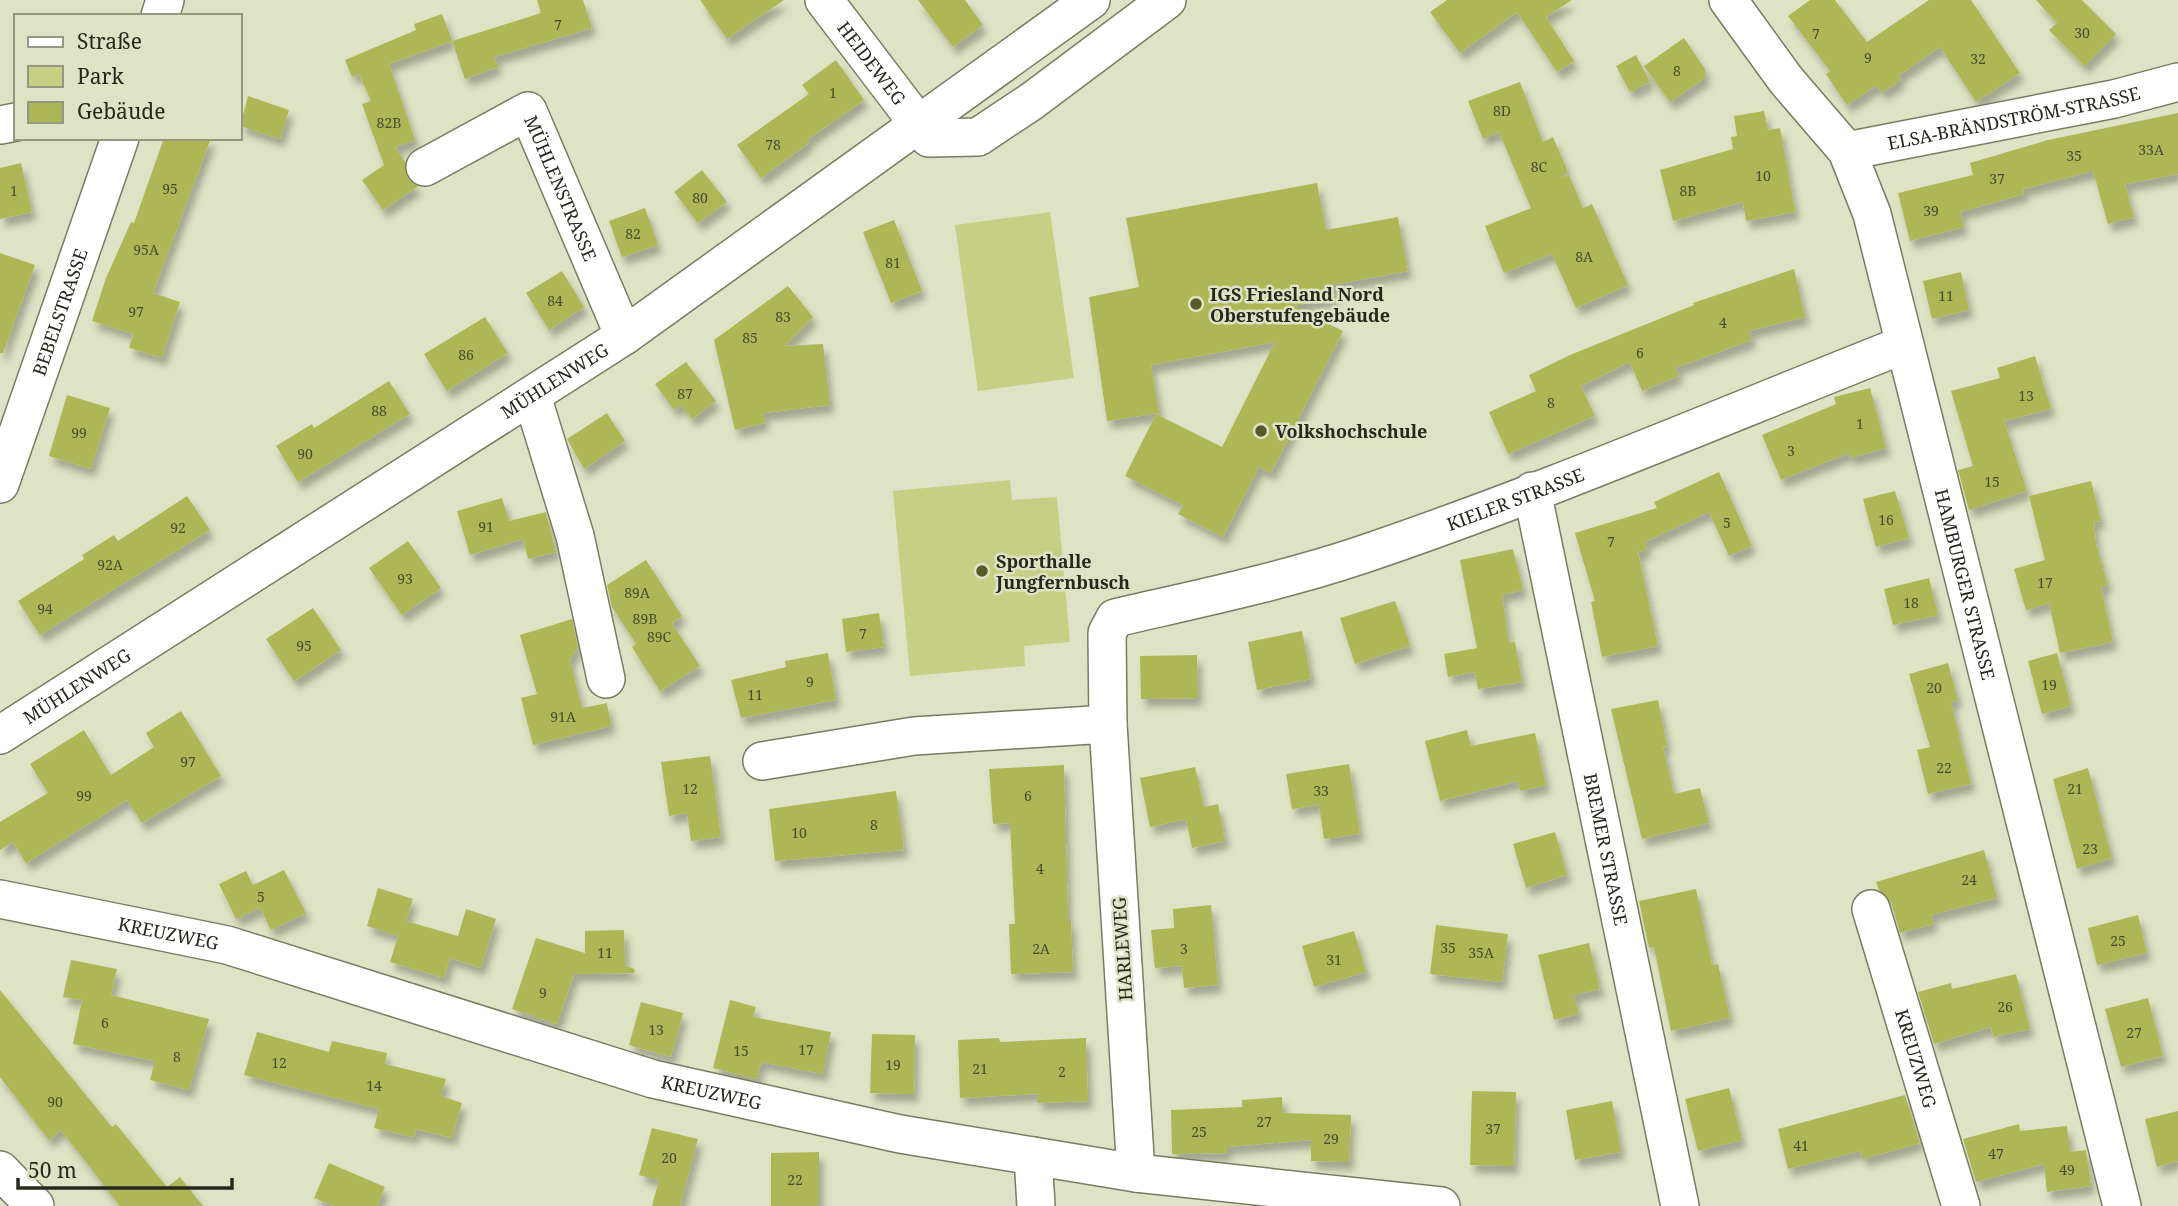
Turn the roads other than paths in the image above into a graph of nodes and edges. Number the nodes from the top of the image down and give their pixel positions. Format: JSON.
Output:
{"nodes":[{"id":1,"x":824,"y":0,"type":"edge"},
{"id":2,"x":1091,"y":0,"type":"edge"},
{"id":3,"x":1167,"y":0,"type":"edge"},
{"id":4,"x":1728,"y":0,"type":"edge"},
{"id":5,"x":2178,"y":82,"type":"edge"},
{"id":6,"x":917,"y":125,"type":"junction"},
{"id":7,"x":119,"y":140,"type":"edge"},
{"id":8,"x":1847,"y":151,"type":"junction"},
{"id":9,"x":425,"y":167,"type":"dead end"},
{"id":10,"x":624,"y":336,"type":"junction"},
{"id":11,"x":1903,"y":345,"type":"junction"},
{"id":12,"x":532,"y":396,"type":"junction"},
{"id":13,"x":0,"y":484,"type":"edge"},
{"id":14,"x":1532,"y":491,"type":"junction"},
{"id":15,"x":1115,"y":618,"type":"joint"},
{"id":16,"x":606,"y":679,"type":"dead end"},
{"id":17,"x":1108,"y":724,"type":"junction"},
{"id":18,"x":0,"y":735,"type":"edge"},
{"id":19,"x":762,"y":761,"type":"dead end"},
{"id":20,"x":0,"y":899,"type":"edge"},
{"id":21,"x":1871,"y":909,"type":"dead end"},
{"id":22,"x":1033,"y":1156,"type":"junction"},
{"id":23,"x":0,"y":1170,"type":"edge"},
{"id":24,"x":1136,"y":1173,"type":"junction"},
{"id":25,"x":35,"y":1206,"type":"edge"},
{"id":26,"x":1036,"y":1206,"type":"edge"},
{"id":27,"x":1441,"y":1206,"type":"edge"},
{"id":28,"x":1680,"y":1206,"type":"edge"},
{"id":29,"x":1961,"y":1206,"type":"edge"},
{"id":30,"x":2122,"y":1206,"type":"edge"}],
"edges":[{"from":1,"to":6,"type":"street","name":"HEIDEWEG"},
{"from":2,"to":6,"type":"street","name":"MÜHLENWEG"},
{"from":3,"to":6,"type":"street"},
{"from":4,"to":8,"type":"street","name":"HAMBURGER STRASSE"},
{"from":5,"to":8,"type":"street","name":"ELSA-BRÄNDSTRÖM-STRASSE"},
{"from":6,"to":10,"type":"street","name":"MÜHLENWEG"},
{"from":7,"to":13,"type":"street","name":"BEBELSTRASSE"},
{"from":8,"to":11,"type":"street","name":"HAMBURGER STRASSE"},
{"from":9,"to":10,"type":"street","name":"MÜHLENSTRASSE"},
{"from":10,"to":12,"type":"street","name":"MÜHLENWEG"},
{"from":11,"to":14,"type":"street","name":"KIELER STRASSE"},
{"from":11,"to":30,"type":"street","name":"HAMBURGER STRASSE"},
{"from":12,"to":16,"type":"street"},
{"from":12,"to":18,"type":"street","name":"MÜHLENWEG"},
{"from":14,"to":15,"type":"street","name":"KIELER STRASSE"},
{"from":14,"to":28,"type":"street","name":"BREMER STRASSE"},
{"from":15,"to":17,"type":"street","name":"HARLEWEG"},
{"from":17,"to":19,"type":"street"},
{"from":17,"to":24,"type":"street","name":"HARLEWEG"},
{"from":20,"to":22,"type":"street","name":"KREUZWEG"},
{"from":21,"to":29,"type":"street","name":"KREUZWEG"},
{"from":22,"to":24,"type":"street","name":"KREUZWEG"},
{"from":22,"to":26,"type":"street"},
{"from":23,"to":25,"type":"street"},
{"from":24,"to":27,"type":"street","name":"KREUZWEG"}]}
